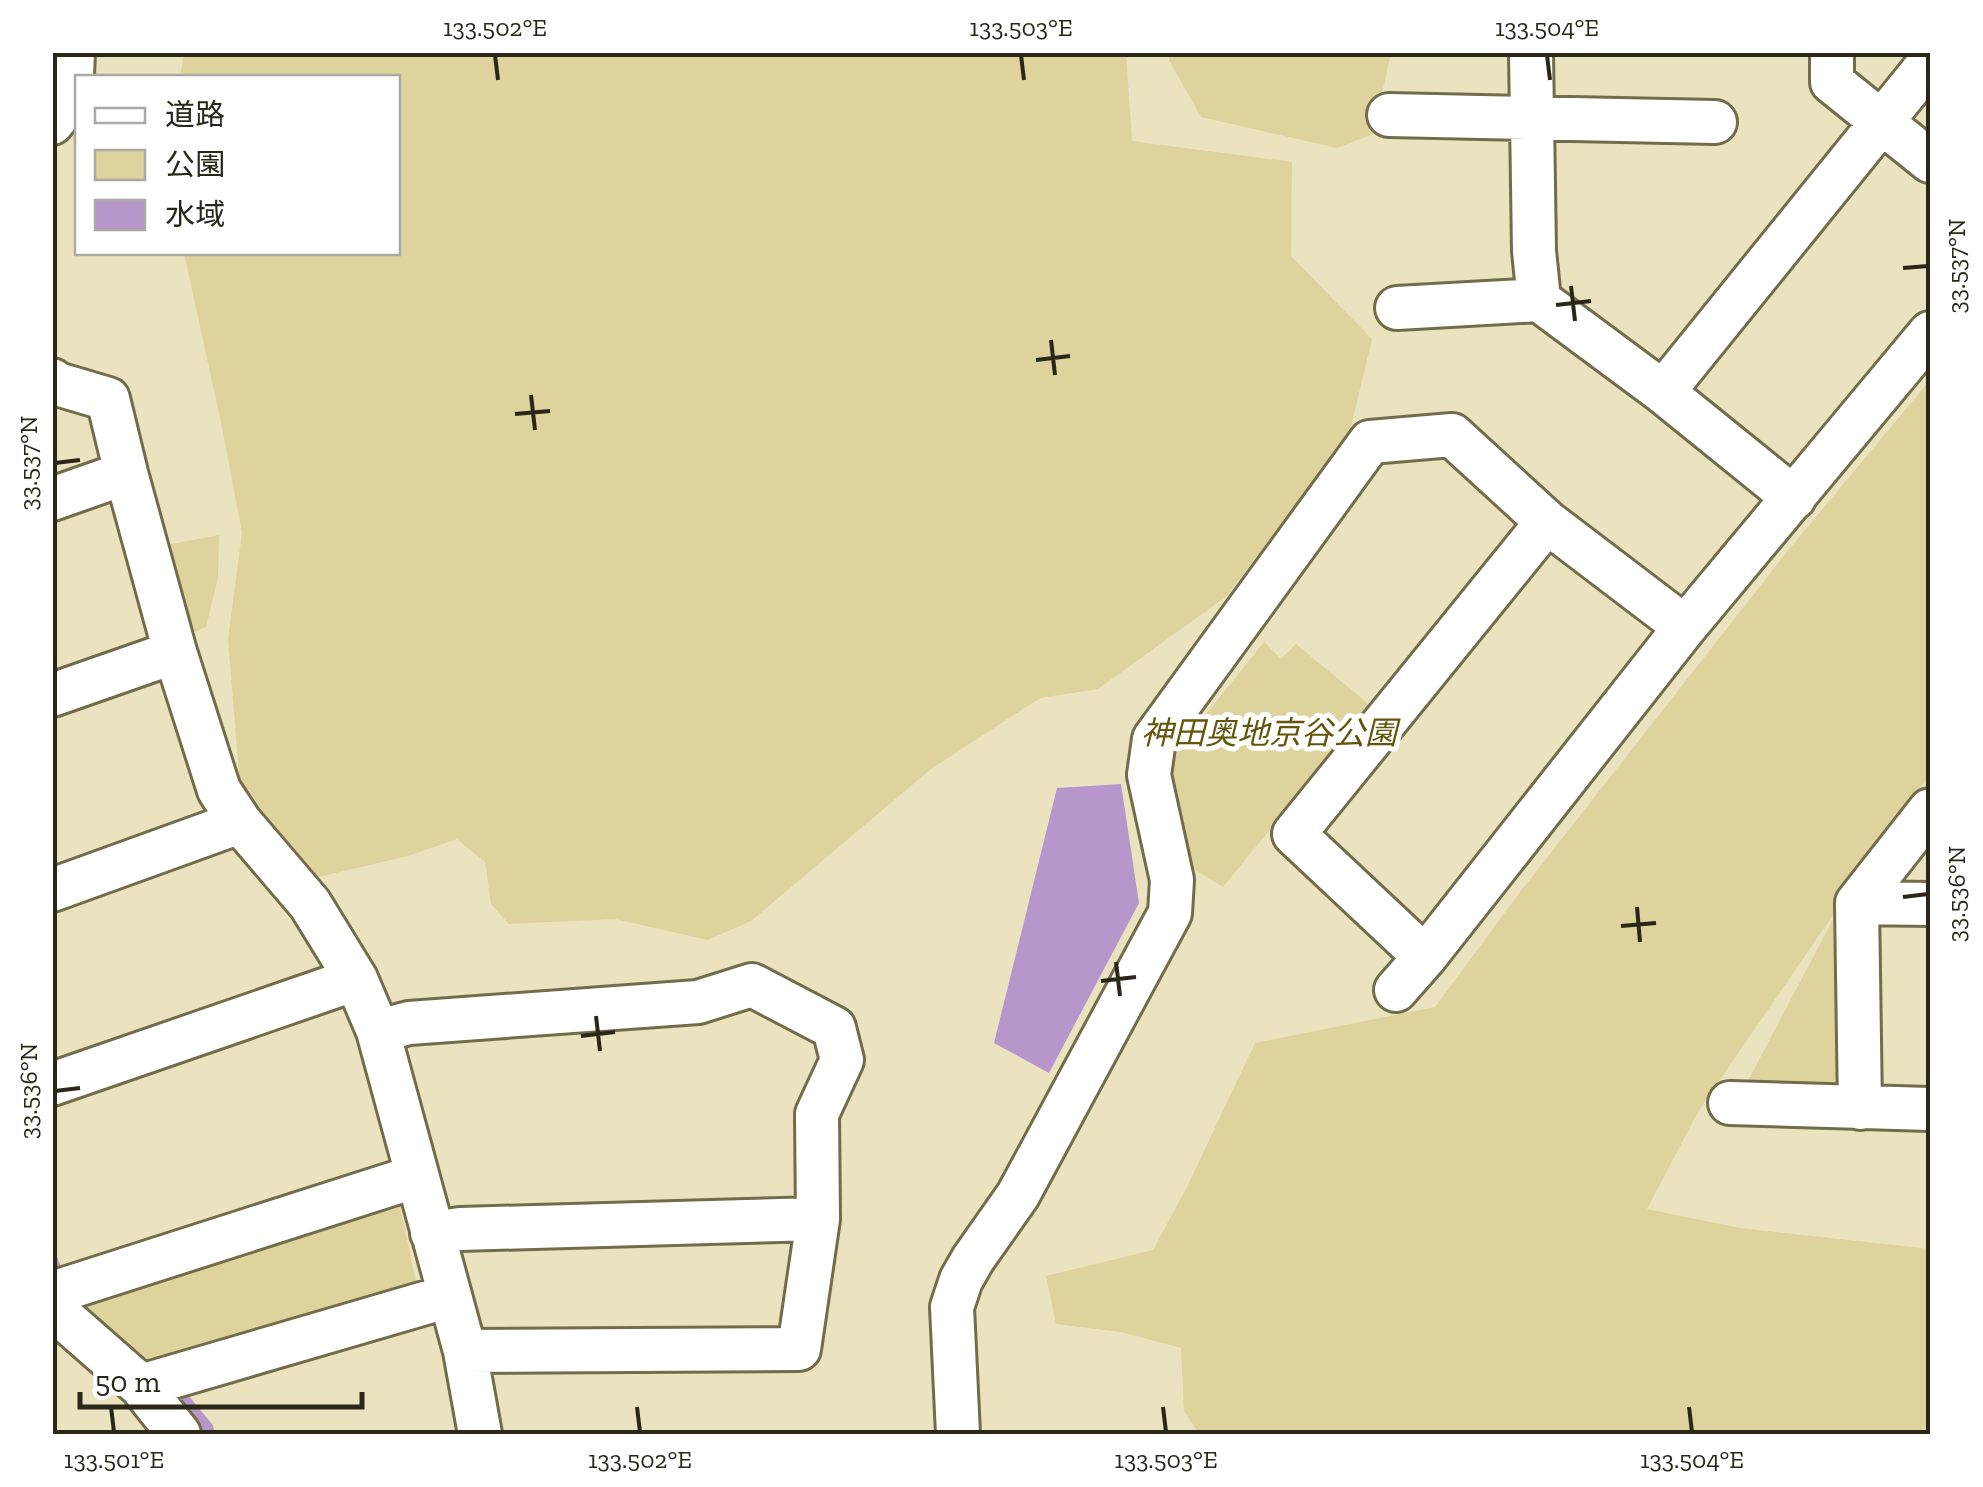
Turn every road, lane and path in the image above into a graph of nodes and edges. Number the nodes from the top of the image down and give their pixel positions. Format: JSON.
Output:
{"nodes":[{"id":1,"x":73,"y":52,"type":"edge"},
{"id":2,"x":1531,"y":52,"type":"edge"},
{"id":3,"x":1832,"y":52,"type":"edge"},
{"id":4,"x":1930,"y":62,"type":"edge"},
{"id":5,"x":1389,"y":115,"type":"dead end"},
{"id":6,"x":1531,"y":117,"type":"junction"},
{"id":7,"x":1715,"y":122,"type":"dead end"},
{"id":8,"x":1882,"y":122,"type":"junction"},
{"id":9,"x":52,"y":123,"type":"edge"},
{"id":10,"x":1930,"y":161,"type":"edge"},
{"id":11,"x":1539,"y":300,"type":"junction"},
{"id":12,"x":1397,"y":308,"type":"dead end"},
{"id":13,"x":1930,"y":333,"type":"edge"},
{"id":14,"x":52,"y":380,"type":"edge"},
{"id":15,"x":1663,"y":392,"type":"junction"},
{"id":16,"x":126,"y":474,"type":"junction"},
{"id":17,"x":1794,"y":498,"type":"junction"},
{"id":18,"x":52,"y":499,"type":"edge"},
{"id":19,"x":1547,"y":522,"type":"junction"},
{"id":20,"x":1684,"y":627,"type":"junction"},
{"id":21,"x":174,"y":652,"type":"junction"},
{"id":22,"x":52,"y":695,"type":"edge"},
{"id":23,"x":1930,"y":810,"type":"edge"},
{"id":24,"x":240,"y":822,"type":"junction"},
{"id":25,"x":52,"y":890,"type":"edge"},
{"id":26,"x":1857,"y":903,"type":"junction"},
{"id":27,"x":1930,"y":904,"type":"edge"},
{"id":28,"x":1425,"y":957,"type":"junction"},
{"id":29,"x":356,"y":979,"type":"junction"},
{"id":30,"x":1396,"y":990,"type":"dead end"},
{"id":31,"x":378,"y":1031,"type":"junction"},
{"id":32,"x":52,"y":1084,"type":"edge"},
{"id":33,"x":1730,"y":1103,"type":"dead end"},
{"id":34,"x":1860,"y":1108,"type":"junction"},
{"id":35,"x":1930,"y":1109,"type":"edge"},
{"id":36,"x":417,"y":1176,"type":"junction"},
{"id":37,"x":818,"y":1218,"type":"junction"},
{"id":38,"x":432,"y":1233,"type":"junction"},
{"id":39,"x":449,"y":1296,"type":"junction"},
{"id":40,"x":61,"y":1301,"type":"edge"},
{"id":41,"x":465,"y":1351,"type":"junction"},
{"id":42,"x":160,"y":1381,"type":"junction"},
{"id":43,"x":179,"y":1434,"type":"edge"},
{"id":44,"x":480,"y":1434,"type":"edge"},
{"id":45,"x":958,"y":1434,"type":"edge"}],
"edges":[{"from":1,"to":9,"type":"street"},
{"from":2,"to":6,"type":"street"},
{"from":3,"to":8,"type":"street"},
{"from":4,"to":8,"type":"street"},
{"from":5,"to":6,"type":"street"},
{"from":6,"to":7,"type":"street"},
{"from":6,"to":11,"type":"street"},
{"from":8,"to":10,"type":"street"},
{"from":8,"to":15,"type":"street"},
{"from":11,"to":12,"type":"street"},
{"from":11,"to":15,"type":"street"},
{"from":13,"to":17,"type":"street"},
{"from":14,"to":16,"type":"street"},
{"from":15,"to":17,"type":"street"},
{"from":16,"to":18,"type":"street"},
{"from":16,"to":21,"type":"street"},
{"from":17,"to":20,"type":"street"},
{"from":19,"to":20,"type":"street"},
{"from":19,"to":28,"type":"street"},
{"from":19,"to":45,"type":"street"},
{"from":20,"to":28,"type":"street"},
{"from":21,"to":22,"type":"street"},
{"from":21,"to":24,"type":"street"},
{"from":23,"to":26,"type":"street"},
{"from":24,"to":25,"type":"street"},
{"from":24,"to":29,"type":"street"},
{"from":26,"to":27,"type":"street"},
{"from":26,"to":34,"type":"street"},
{"from":28,"to":30,"type":"street"},
{"from":29,"to":31,"type":"street"},
{"from":29,"to":32,"type":"street"},
{"from":31,"to":36,"type":"street"},
{"from":31,"to":37,"type":"street"},
{"from":33,"to":34,"type":"street"},
{"from":34,"to":35,"type":"street"},
{"from":36,"to":38,"type":"street"},
{"from":36,"to":40,"type":"street"},
{"from":37,"to":38,"type":"street"},
{"from":37,"to":41,"type":"street"},
{"from":38,"to":39,"type":"street"},
{"from":39,"to":41,"type":"street"},
{"from":39,"to":42,"type":"street"},
{"from":40,"to":42,"type":"street"},
{"from":41,"to":44,"type":"street"},
{"from":42,"to":43,"type":"street"}]}
